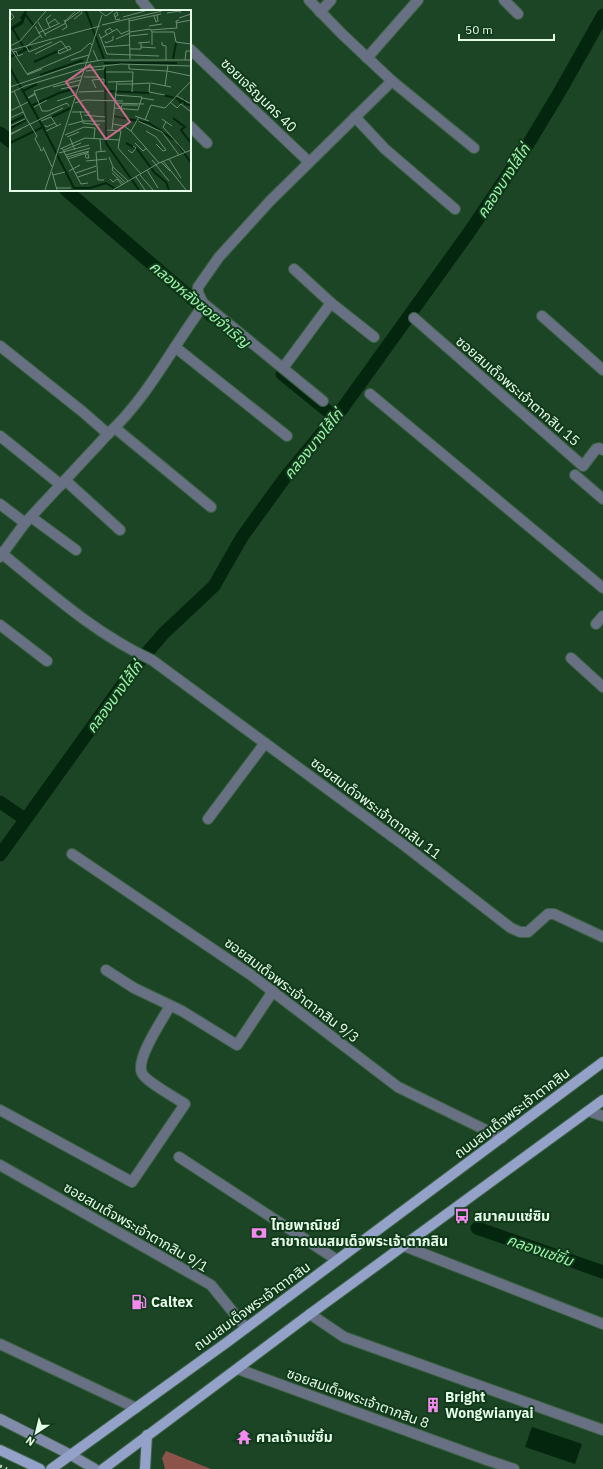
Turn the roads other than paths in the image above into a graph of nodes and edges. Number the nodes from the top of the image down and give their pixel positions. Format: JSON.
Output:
{"nodes":[{"id":1,"x":141,"y":0,"type":"edge"},
{"id":2,"x":309,"y":0,"type":"edge"},
{"id":3,"x":331,"y":0,"type":"edge"},
{"id":4,"x":418,"y":0,"type":"edge"},
{"id":5,"x":504,"y":0,"type":"edge"},
{"id":6,"x":148,"y":10,"type":"edge"},
{"id":7,"x":320,"y":12,"type":"junction"},
{"id":8,"x":518,"y":14,"type":"dead end"},
{"id":9,"x":191,"y":50,"type":"edge"},
{"id":10,"x":368,"y":58,"type":"junction"},
{"id":11,"x":392,"y":81,"type":"junction"},
{"id":12,"x":355,"y":117,"type":"junction"},
{"id":13,"x":191,"y":127,"type":"edge"},
{"id":14,"x":206,"y":143,"type":"dead end"},
{"id":15,"x":474,"y":148,"type":"dead end"},
{"id":16,"x":309,"y":162,"type":"junction"},
{"id":17,"x":455,"y":209,"type":"dead end"},
{"id":18,"x":294,"y":269,"type":"dead end"},
{"id":19,"x":331,"y":303,"type":"junction"},
{"id":20,"x":203,"y":304,"type":"junction"},
{"id":21,"x":542,"y":316,"type":"dead end"},
{"id":22,"x":414,"y":318,"type":"dead end"},
{"id":23,"x":374,"y":337,"type":"dead end"},
{"id":24,"x":0,"y":346,"type":"edge"},
{"id":25,"x":175,"y":347,"type":"junction"},
{"id":26,"x":283,"y":368,"type":"junction"},
{"id":27,"x":603,"y":370,"type":"edge"},
{"id":28,"x":370,"y":394,"type":"dead end"},
{"id":29,"x":323,"y":401,"type":"dead end"},
{"id":30,"x":112,"y":431,"type":"junction"},
{"id":31,"x":0,"y":436,"type":"edge"},
{"id":32,"x":287,"y":436,"type":"dead end"},
{"id":33,"x":603,"y":450,"type":"edge"},
{"id":34,"x":575,"y":475,"type":"dead end"},
{"id":35,"x":63,"y":483,"type":"junction"},
{"id":36,"x":603,"y":499,"type":"edge"},
{"id":37,"x":0,"y":504,"type":"edge"},
{"id":38,"x":211,"y":507,"type":"dead end"},
{"id":39,"x":28,"y":520,"type":"junction"},
{"id":40,"x":120,"y":530,"type":"dead end"},
{"id":41,"x":76,"y":550,"type":"dead end"},
{"id":42,"x":1,"y":554,"type":"edge"},
{"id":43,"x":603,"y":588,"type":"edge"},
{"id":44,"x":603,"y":616,"type":"edge"},
{"id":45,"x":596,"y":624,"type":"dead end"},
{"id":46,"x":0,"y":625,"type":"edge"},
{"id":47,"x":571,"y":658,"type":"dead end"},
{"id":48,"x":47,"y":660,"type":"dead end"},
{"id":49,"x":603,"y":687,"type":"edge"},
{"id":50,"x":265,"y":743,"type":"junction"},
{"id":51,"x":208,"y":820,"type":"dead end"},
{"id":52,"x":72,"y":854,"type":"dead end"},
{"id":53,"x":603,"y":937,"type":"edge"},
{"id":54,"x":106,"y":970,"type":"dead end"},
{"id":55,"x":273,"y":991,"type":"junction"},
{"id":56,"x":170,"y":1006,"type":"junction"},
{"id":57,"x":603,"y":1062,"type":"edge"},
{"id":58,"x":603,"y":1100,"type":"edge"},
{"id":59,"x":0,"y":1110,"type":"edge"},
{"id":60,"x":588,"y":1111,"type":"junction"},
{"id":61,"x":603,"y":1116,"type":"edge"},
{"id":62,"x":502,"y":1138,"type":"junction"},
{"id":63,"x":179,"y":1157,"type":"dead end"},
{"id":64,"x":0,"y":1165,"type":"edge"},
{"id":65,"x":404,"y":1246,"type":"junction"},
{"id":66,"x":337,"y":1260,"type":"junction"},
{"id":67,"x":310,"y":1314,"type":"junction"},
{"id":68,"x":603,"y":1324,"type":"edge"},
{"id":69,"x":246,"y":1328,"type":"junction"},
{"id":70,"x":0,"y":1344,"type":"edge"},
{"id":71,"x":238,"y":1369,"type":"junction"},
{"id":72,"x":136,"y":1408,"type":"junction"},
{"id":73,"x":0,"y":1419,"type":"edge"},
{"id":74,"x":603,"y":1430,"type":"edge"},
{"id":75,"x":147,"y":1435,"type":"junction"},
{"id":76,"x":0,"y":1450,"type":"edge"},
{"id":77,"x":71,"y":1455,"type":"junction"},
{"id":78,"x":485,"y":1465,"type":"edge"},
{"id":79,"x":40,"y":1469,"type":"edge"},
{"id":80,"x":51,"y":1469,"type":"edge"},
{"id":81,"x":94,"y":1469,"type":"edge"},
{"id":82,"x":102,"y":1469,"type":"edge"},
{"id":83,"x":145,"y":1469,"type":"edge"},
{"id":84,"x":514,"y":1469,"type":"edge"}],
"edges":[{"from":1,"to":6,"type":"street"},
{"from":2,"to":7,"type":"street"},
{"from":3,"to":7,"type":"street"},
{"from":4,"to":10,"type":"street"},
{"from":5,"to":8,"type":"street"},
{"from":7,"to":10,"type":"street"},
{"from":9,"to":16,"type":"street","name":"ซอยเจริญนคร 40"},
{"from":10,"to":11,"type":"street"},
{"from":11,"to":12,"type":"street"},
{"from":11,"to":15,"type":"street"},
{"from":12,"to":16,"type":"street"},
{"from":12,"to":17,"type":"street"},
{"from":13,"to":14,"type":"street"},
{"from":16,"to":20,"type":"street"},
{"from":18,"to":19,"type":"street"},
{"from":19,"to":23,"type":"street"},
{"from":19,"to":26,"type":"street"},
{"from":20,"to":25,"type":"street"},
{"from":20,"to":26,"type":"street"},
{"from":21,"to":27,"type":"street"},
{"from":22,"to":33,"type":"street","name":"ซอยสมเด็จพระเจ้าตากสิน 15"},
{"from":24,"to":30,"type":"street"},
{"from":25,"to":30,"type":"street"},
{"from":25,"to":32,"type":"street"},
{"from":26,"to":29,"type":"street"},
{"from":28,"to":43,"type":"street"},
{"from":30,"to":35,"type":"street"},
{"from":30,"to":38,"type":"street"},
{"from":31,"to":35,"type":"street"},
{"from":34,"to":36,"type":"street"},
{"from":35,"to":39,"type":"street"},
{"from":35,"to":40,"type":"street"},
{"from":37,"to":39,"type":"street"},
{"from":39,"to":41,"type":"street"},
{"from":39,"to":42,"type":"street"},
{"from":42,"to":50,"type":"street","name":"ซอยสมเด็จพระเจ้าตากสิน 11"},
{"from":44,"to":45,"type":"street"},
{"from":46,"to":48,"type":"street"},
{"from":47,"to":49,"type":"street"},
{"from":50,"to":51,"type":"street"},
{"from":50,"to":53,"type":"street","name":"ซอยสมเด็จพระเจ้าตากสิน 11"},
{"from":52,"to":55,"type":"street","name":"ซอยสมเด็จพระเจ้าตากสิน 9/3"},
{"from":54,"to":56,"type":"street"},
{"from":55,"to":56,"type":"street"},
{"from":55,"to":62,"type":"street","name":"ซอยสมเด็จพระเจ้าตากสิน 9/3"},
{"from":56,"to":59,"type":"street"},
{"from":57,"to":62,"type":"main road","name":"ถนนสมเด็จพระเจ้าตากสิน"},
{"from":58,"to":60,"type":"main road"},
{"from":60,"to":61,"type":"street"},
{"from":60,"to":65,"type":"main road"},
{"from":62,"to":66,"type":"main road","name":"ถนนสมเด็จพระเจ้าตากสิน"},
{"from":63,"to":66,"type":"street"},
{"from":64,"to":69,"type":"street","name":"ซอยสมเด็จพระเจ้าตากสิน 9/1"},
{"from":65,"to":67,"type":"main road"},
{"from":65,"to":68,"type":"street"},
{"from":66,"to":69,"type":"main road","name":"ถนนสมเด็จพระเจ้าตากสิน"},
{"from":67,"to":71,"type":"main road"},
{"from":67,"to":74,"type":"street"},
{"from":69,"to":72,"type":"main road","name":"ถนนสมเด็จพระเจ้าตากสิน"},
{"from":70,"to":72,"type":"street"},
{"from":71,"to":75,"type":"main road"},
{"from":71,"to":78,"type":"street","name":"ซอยสมเด็จพระเจ้าตากสิน 8"},
{"from":72,"to":77,"type":"main road","name":"ถนนสมเด็จพระเจ้าตากสิน"},
{"from":73,"to":77,"type":"main road"},
{"from":75,"to":82,"type":"main road"},
{"from":75,"to":83,"type":"main road"},
{"from":76,"to":79,"type":"main road"},
{"from":77,"to":80,"type":"main road","name":"ถนนสมเด็จพระเจ้าตากสิน"},
{"from":77,"to":81,"type":"main road"},
{"from":78,"to":84,"type":"street","name":"ซอยสมเด็จพระเจ้าตากสิน 8"}]}
